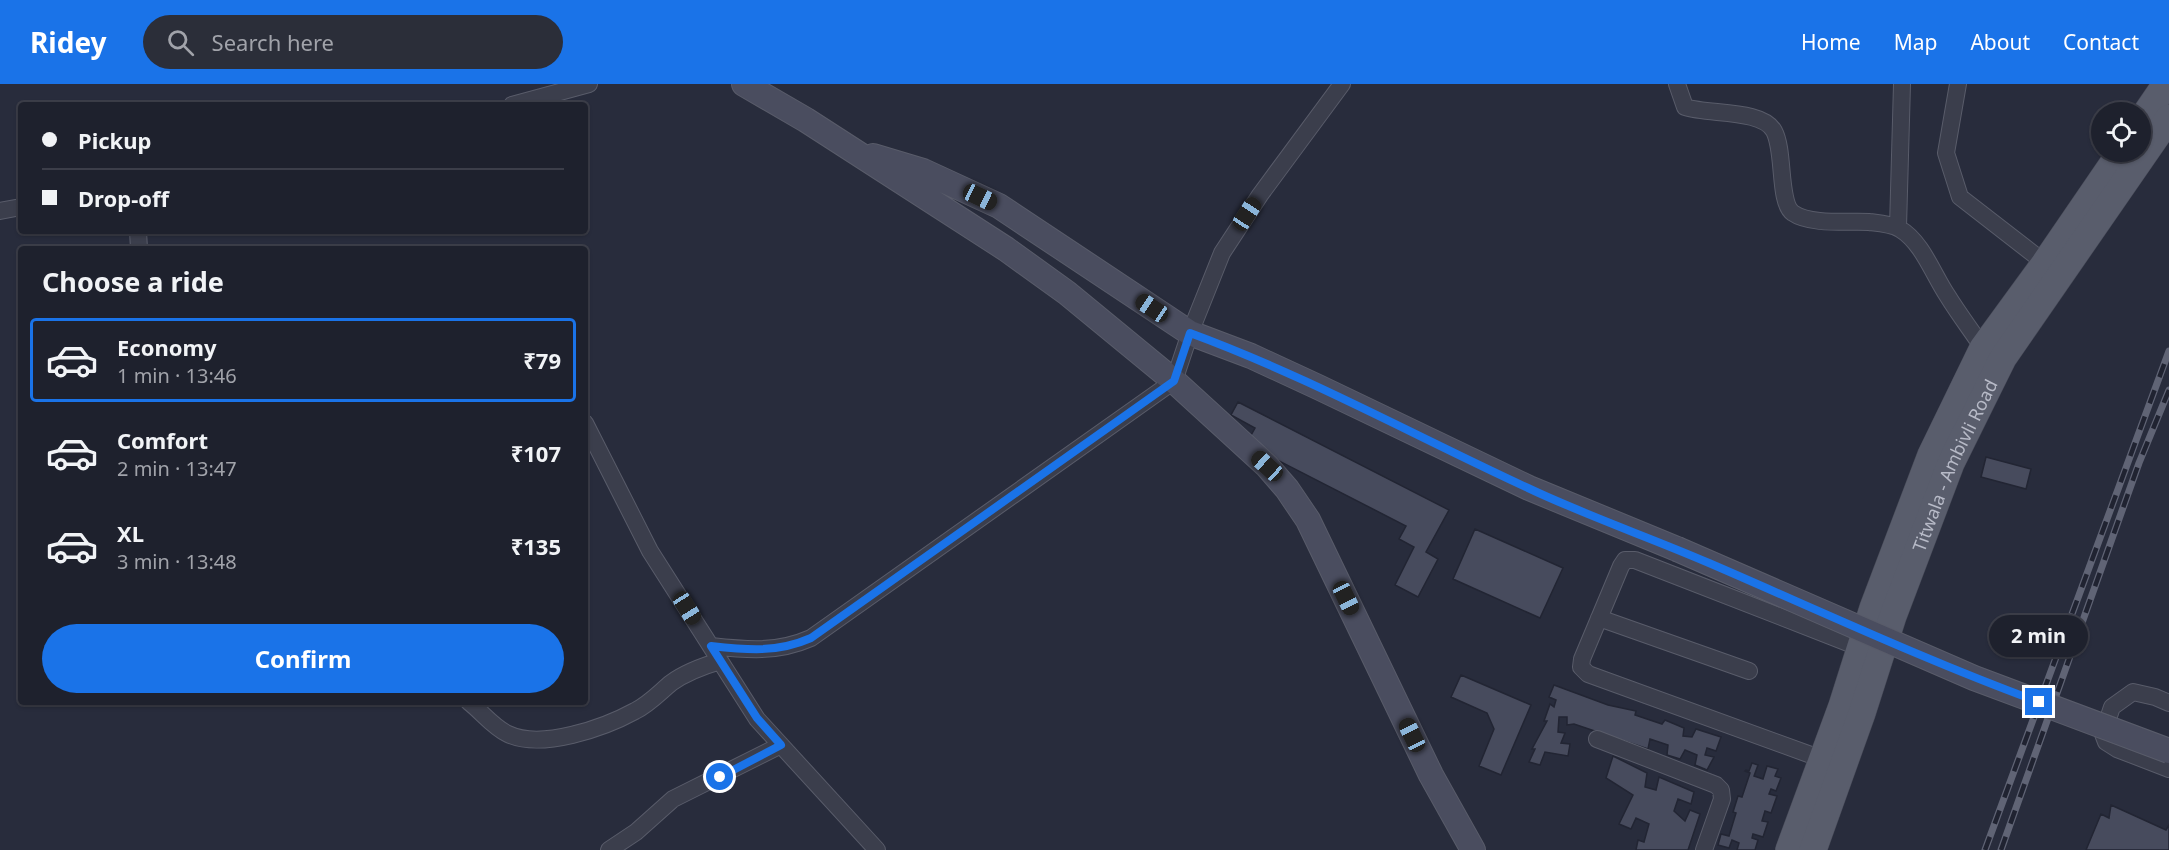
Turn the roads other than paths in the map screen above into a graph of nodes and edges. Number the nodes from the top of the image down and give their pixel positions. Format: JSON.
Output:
{"nodes":[{"id":1,"x":589,"y":84,"type":"edge"},
{"id":2,"x":744,"y":84,"type":"edge"},
{"id":3,"x":1342,"y":84,"type":"edge"},
{"id":4,"x":1677,"y":84,"type":"edge"},
{"id":5,"x":1902,"y":84,"type":"edge"},
{"id":6,"x":1958,"y":84,"type":"edge"},
{"id":7,"x":2166,"y":84,"type":"edge"},
{"id":8,"x":523,"y":102,"type":"edge"},
{"id":9,"x":2151,"y":106,"type":"edge"},
{"id":10,"x":2169,"y":118,"type":"edge"},
{"id":11,"x":848,"y":148,"type":"junction"},
{"id":12,"x":2114,"y":162,"type":"edge"},
{"id":13,"x":18,"y":208,"type":"edge"},
{"id":14,"x":0,"y":211,"type":"edge"},
{"id":15,"x":1898,"y":227,"type":"junction"},
{"id":16,"x":2045,"y":263,"type":"junction"},
{"id":17,"x":1190,"y":333,"type":"junction"},
{"id":18,"x":1993,"y":353,"type":"junction"},
{"id":19,"x":1174,"y":381,"type":"junction"},
{"id":20,"x":588,"y":429,"type":"edge"},
{"id":21,"x":1599,"y":618,"type":"junction"},
{"id":22,"x":711,"y":646,"type":"junction"},
{"id":23,"x":1862,"y":648,"type":"junction"},
{"id":24,"x":720,"y":661,"type":"junction"},
{"id":25,"x":1749,"y":671,"type":"dead end"},
{"id":26,"x":2169,"y":703,"type":"edge"},
{"id":27,"x":473,"y":705,"type":"edge"},
{"id":28,"x":1597,"y":739,"type":"dead end"},
{"id":29,"x":781,"y":745,"type":"junction"},
{"id":30,"x":2169,"y":751,"type":"edge"},
{"id":31,"x":1822,"y":759,"type":"junction"},
{"id":32,"x":2169,"y":769,"type":"edge"},
{"id":33,"x":609,"y":850,"type":"edge"},
{"id":34,"x":877,"y":850,"type":"edge"},
{"id":35,"x":1473,"y":850,"type":"edge"},
{"id":36,"x":1704,"y":850,"type":"edge"},
{"id":37,"x":1789,"y":850,"type":"edge"},
{"id":38,"x":1813,"y":850,"type":"edge"}],
"edges":[{"from":1,"to":8,"type":"street"},
{"from":2,"to":11,"type":"street"},
{"from":3,"to":17,"type":"street"},
{"from":4,"to":15,"type":"street"},
{"from":5,"to":15,"type":"street"},
{"from":6,"to":16,"type":"street"},
{"from":7,"to":9,"type":"main road"},
{"from":10,"to":18,"type":"main road","name":"Titwala - Ambivli Road"},
{"from":11,"to":17,"type":"street"},
{"from":11,"to":19,"type":"street"},
{"from":12,"to":16,"type":"main road","name":"Titwala - Ambivli Road"},
{"from":13,"to":14,"type":"street"},
{"from":15,"to":18,"type":"street"},
{"from":16,"to":18,"type":"main road","name":"Titwala - Ambivli Road"},
{"from":17,"to":19,"type":"street"},
{"from":17,"to":30,"type":"street","bridge":true},
{"from":18,"to":23,"type":"main road","name":"Titwala - Ambivli Road"},
{"from":18,"to":38,"type":"main road","name":"Titwala - Ambivli Road"},
{"from":19,"to":22,"type":"street"},
{"from":19,"to":35,"type":"street"},
{"from":20,"to":22,"type":"street"},
{"from":21,"to":23,"type":"street"},
{"from":21,"to":25,"type":"street"},
{"from":21,"to":31,"type":"street"},
{"from":22,"to":24,"type":"street"},
{"from":23,"to":31,"type":"main road","name":"Titwala - Ambivli Road"},
{"from":24,"to":27,"type":"street"},
{"from":24,"to":29,"type":"street"},
{"from":26,"to":32,"type":"street"},
{"from":28,"to":36,"type":"street"},
{"from":29,"to":33,"type":"street"},
{"from":29,"to":34,"type":"street"},
{"from":31,"to":37,"type":"main road","name":"Titwala - Ambivli Road"}]}
